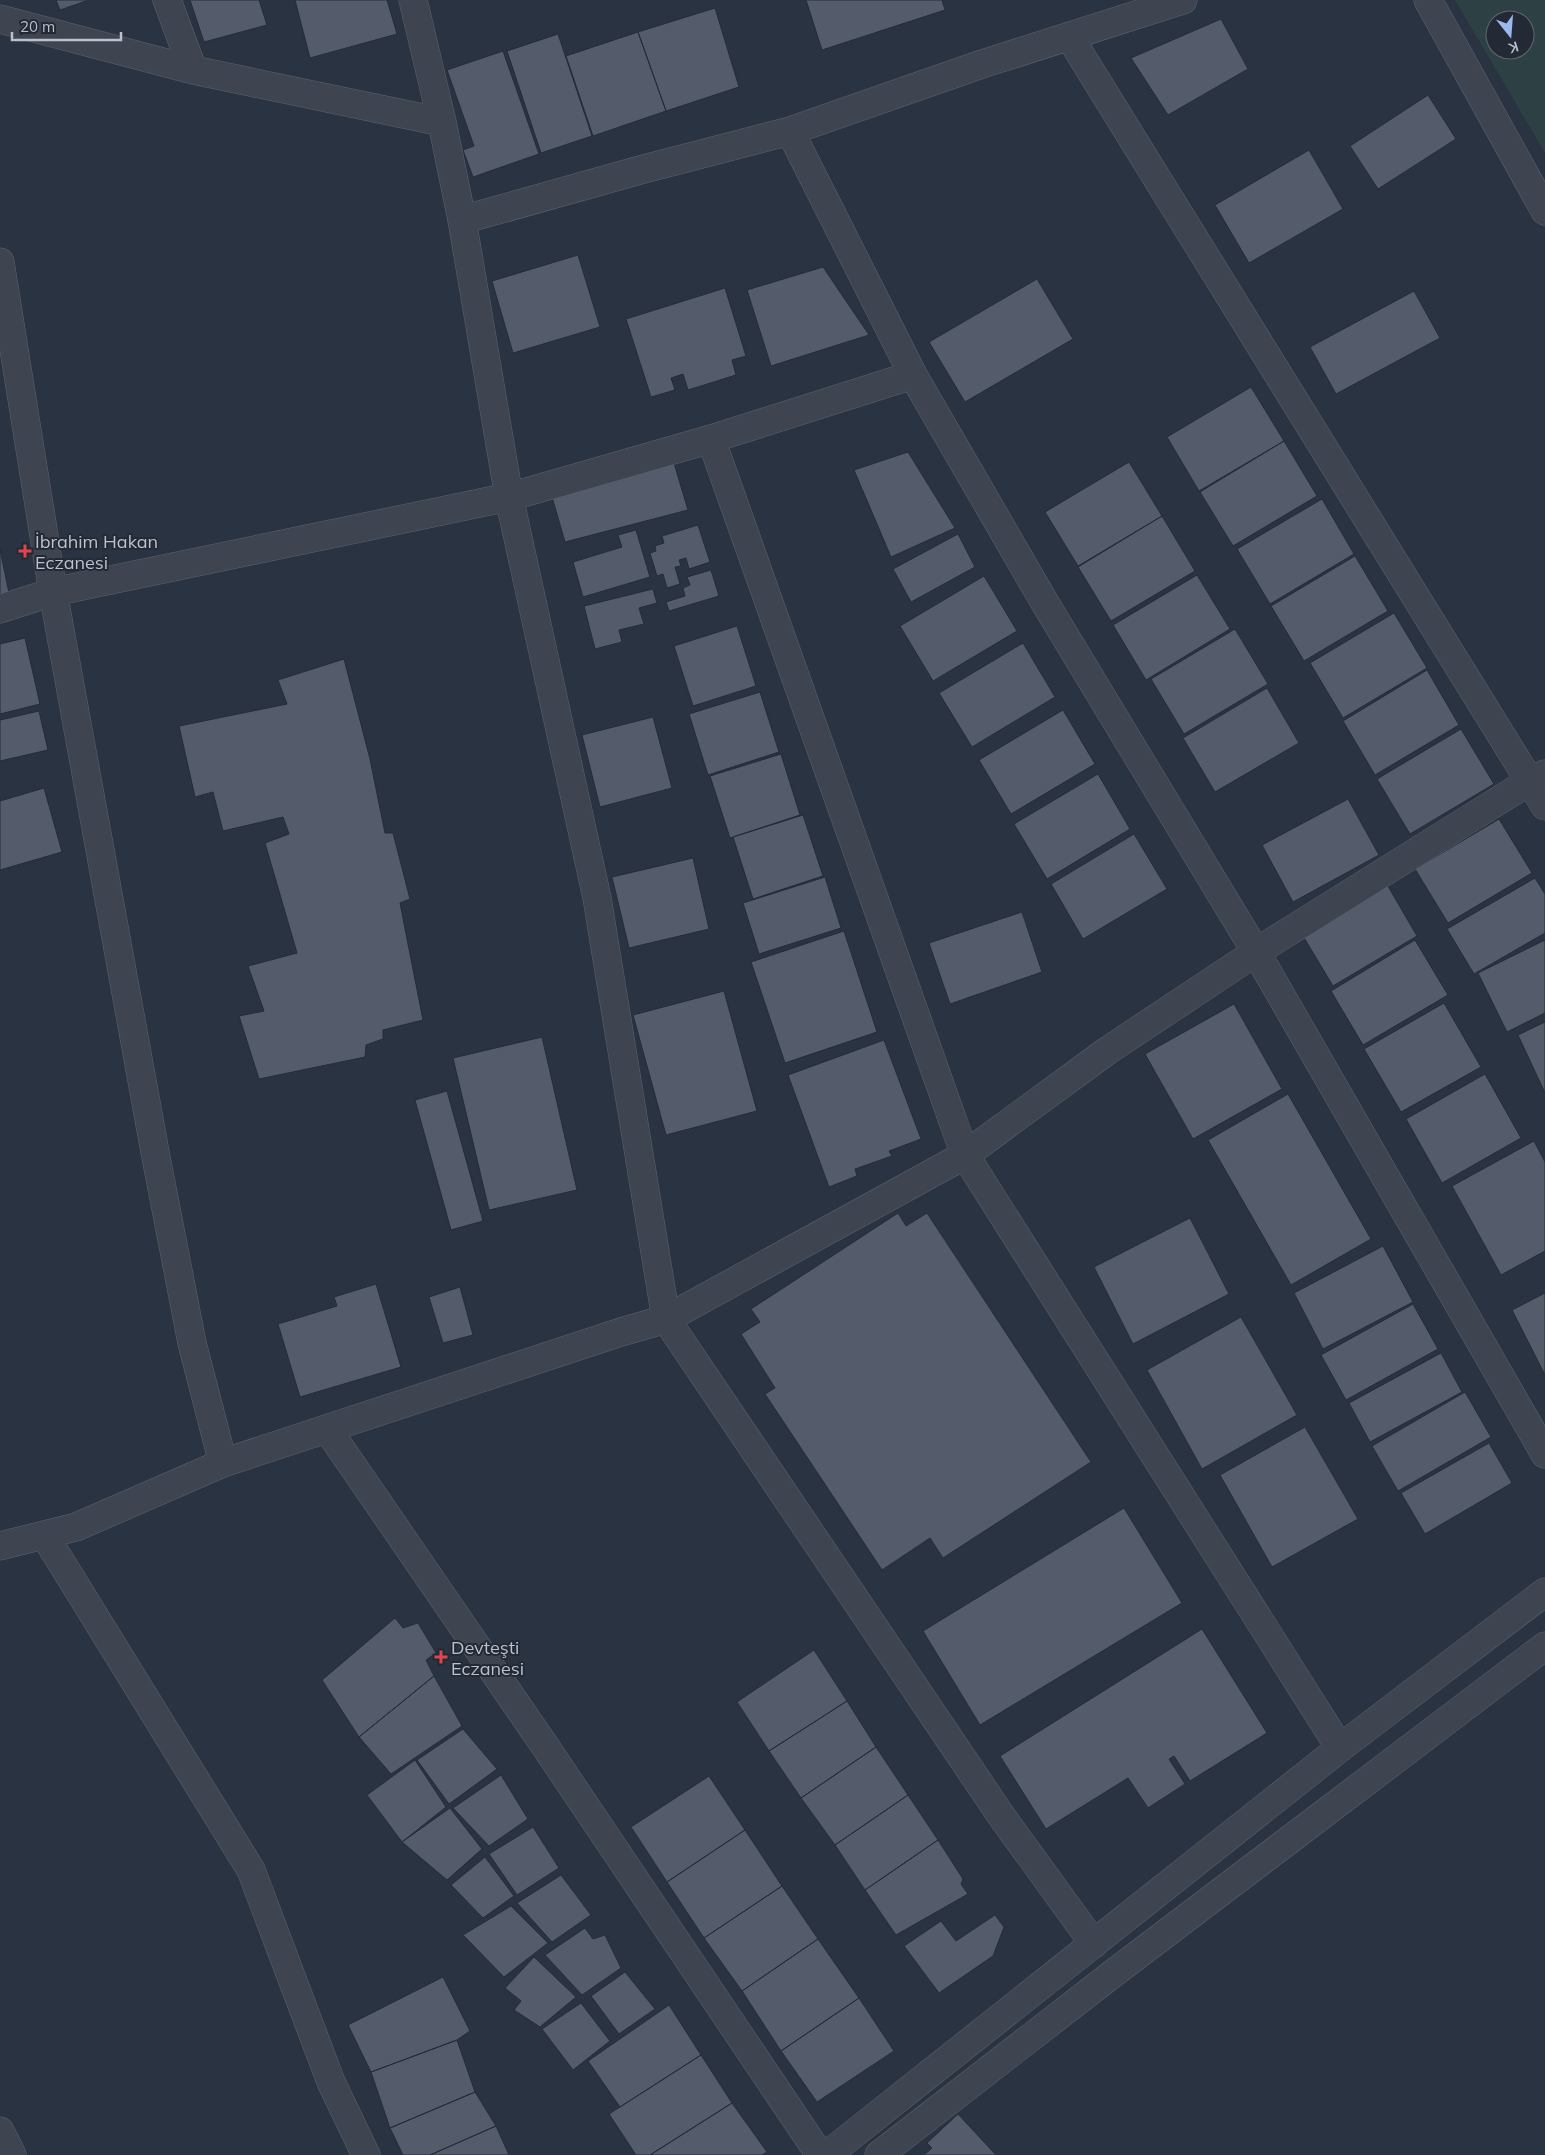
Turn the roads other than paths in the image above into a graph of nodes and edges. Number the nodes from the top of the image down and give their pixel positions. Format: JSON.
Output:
{"nodes":[{"id":1,"x":167,"y":0,"type":"edge"},
{"id":2,"x":414,"y":0,"type":"edge"},
{"id":3,"x":1183,"y":0,"type":"edge"},
{"id":4,"x":1428,"y":0,"type":"edge"},
{"id":5,"x":0,"y":19,"type":"edge"},
{"id":6,"x":1069,"y":36,"type":"junction"},
{"id":7,"x":193,"y":70,"type":"junction"},
{"id":8,"x":442,"y":122,"type":"junction"},
{"id":9,"x":790,"y":131,"type":"junction"},
{"id":10,"x":1545,"y":212,"type":"edge"},
{"id":11,"x":462,"y":220,"type":"junction"},
{"id":12,"x":0,"y":262,"type":"edge"},
{"id":13,"x":913,"y":375,"type":"junction"},
{"id":14,"x":711,"y":439,"type":"junction"},
{"id":15,"x":509,"y":497,"type":"junction"},
{"id":16,"x":53,"y":592,"type":"junction"},
{"id":17,"x":0,"y":609,"type":"edge"},
{"id":18,"x":1538,"y":777,"type":"edge"},
{"id":19,"x":1545,"y":806,"type":"edge"},
{"id":20,"x":1256,"y":952,"type":"junction"},
{"id":21,"x":965,"y":1155,"type":"junction"},
{"id":22,"x":666,"y":1319,"type":"junction"},
{"id":23,"x":328,"y":1430,"type":"junction"},
{"id":24,"x":1545,"y":1454,"type":"edge"},
{"id":25,"x":223,"y":1463,"type":"junction"},
{"id":26,"x":45,"y":1536,"type":"junction"},
{"id":27,"x":0,"y":1546,"type":"edge"},
{"id":28,"x":1545,"y":1592,"type":"edge"},
{"id":29,"x":1545,"y":1646,"type":"edge"},
{"id":30,"x":1340,"y":1748,"type":"junction"},
{"id":31,"x":1094,"y":1944,"type":"junction"},
{"id":32,"x":0,"y":2132,"type":"edge"},
{"id":33,"x":12,"y":2155,"type":"edge"},
{"id":34,"x":366,"y":2155,"type":"edge"},
{"id":35,"x":820,"y":2155,"type":"edge"},
{"id":36,"x":826,"y":2155,"type":"edge"},
{"id":37,"x":879,"y":2155,"type":"edge"}],
"edges":[{"from":1,"to":7,"type":"street"},
{"from":2,"to":8,"type":"street"},
{"from":3,"to":6,"type":"street"},
{"from":4,"to":10,"type":"street"},
{"from":5,"to":7,"type":"street"},
{"from":6,"to":9,"type":"street"},
{"from":6,"to":18,"type":"street"},
{"from":7,"to":8,"type":"street"},
{"from":8,"to":11,"type":"street"},
{"from":9,"to":11,"type":"street"},
{"from":9,"to":13,"type":"street"},
{"from":11,"to":15,"type":"street"},
{"from":12,"to":16,"type":"street"},
{"from":13,"to":14,"type":"street"},
{"from":13,"to":20,"type":"street"},
{"from":14,"to":15,"type":"street"},
{"from":14,"to":21,"type":"street"},
{"from":15,"to":16,"type":"street"},
{"from":15,"to":22,"type":"street"},
{"from":16,"to":17,"type":"street"},
{"from":16,"to":25,"type":"street"},
{"from":18,"to":19,"type":"street"},
{"from":18,"to":20,"type":"street"},
{"from":20,"to":21,"type":"street"},
{"from":20,"to":24,"type":"street"},
{"from":21,"to":22,"type":"street"},
{"from":21,"to":30,"type":"street"},
{"from":22,"to":23,"type":"street"},
{"from":22,"to":31,"type":"street"},
{"from":23,"to":25,"type":"street"},
{"from":23,"to":35,"type":"street"},
{"from":25,"to":26,"type":"street"},
{"from":26,"to":27,"type":"street"},
{"from":26,"to":34,"type":"street"},
{"from":28,"to":30,"type":"street"},
{"from":29,"to":37,"type":"street"},
{"from":30,"to":31,"type":"street"},
{"from":31,"to":36,"type":"street"},
{"from":32,"to":33,"type":"street"}]}
